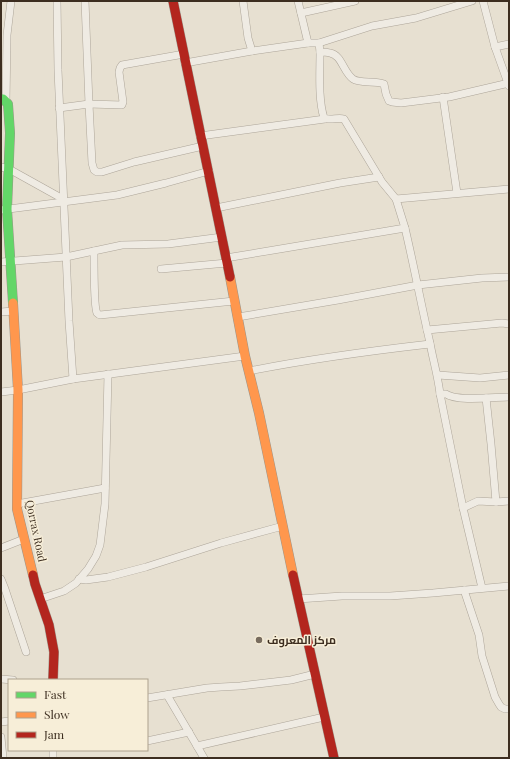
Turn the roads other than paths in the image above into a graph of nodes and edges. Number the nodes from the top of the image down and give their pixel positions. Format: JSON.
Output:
{"nodes":[{"id":1,"x":11,"y":1,"type":"edge"},
{"id":2,"x":57,"y":1,"type":"edge"},
{"id":3,"x":85,"y":1,"type":"edge"},
{"id":4,"x":173,"y":1,"type":"edge"},
{"id":5,"x":243,"y":1,"type":"edge"},
{"id":6,"x":298,"y":1,"type":"edge"},
{"id":7,"x":355,"y":1,"type":"edge"},
{"id":8,"x":472,"y":1,"type":"edge"},
{"id":9,"x":483,"y":1,"type":"edge"},
{"id":10,"x":301,"y":13,"type":"junction"},
{"id":11,"x":308,"y":43,"type":"junction"},
{"id":12,"x":319,"y":43,"type":"junction"},
{"id":13,"x":509,"y":44,"type":"edge"},
{"id":14,"x":496,"y":47,"type":"junction"},
{"id":15,"x":252,"y":51,"type":"junction"},
{"id":16,"x":320,"y":52,"type":"junction"},
{"id":17,"x":185,"y":59,"type":"junction"},
{"id":18,"x":509,"y":84,"type":"edge"},
{"id":19,"x":443,"y":97,"type":"junction"},
{"id":20,"x":3,"y":100,"type":"edge"},
{"id":21,"x":89,"y":104,"type":"junction"},
{"id":22,"x":59,"y":108,"type":"junction"},
{"id":23,"x":325,"y":119,"type":"junction"},
{"id":24,"x":200,"y":136,"type":"junction"},
{"id":25,"x":203,"y":146,"type":"junction"},
{"id":26,"x":5,"y":168,"type":"edge"},
{"id":27,"x":209,"y":171,"type":"junction"},
{"id":28,"x":379,"y":177,"type":"junction"},
{"id":29,"x":509,"y":189,"type":"edge"},
{"id":30,"x":457,"y":193,"type":"junction"},
{"id":31,"x":396,"y":199,"type":"junction"},
{"id":32,"x":63,"y":201,"type":"junction"},
{"id":33,"x":216,"y":208,"type":"junction"},
{"id":34,"x":4,"y":210,"type":"edge"},
{"id":35,"x":405,"y":228,"type":"junction"},
{"id":36,"x":222,"y":237,"type":"junction"},
{"id":37,"x":94,"y":251,"type":"junction"},
{"id":38,"x":66,"y":257,"type":"junction"},
{"id":39,"x":226,"y":260,"type":"junction"},
{"id":40,"x":6,"y":262,"type":"edge"},
{"id":41,"x":161,"y":269,"type":"dead end"},
{"id":42,"x":509,"y":277,"type":"edge"},
{"id":43,"x":418,"y":285,"type":"junction"},
{"id":44,"x":234,"y":301,"type":"junction"},
{"id":45,"x":13,"y":311,"type":"junction"},
{"id":46,"x":1,"y":312,"type":"edge"},
{"id":47,"x":238,"y":316,"type":"junction"},
{"id":48,"x":509,"y":324,"type":"edge"},
{"id":49,"x":427,"y":330,"type":"junction"},
{"id":50,"x":430,"y":344,"type":"junction"},
{"id":51,"x":245,"y":356,"type":"junction"},
{"id":52,"x":249,"y":371,"type":"junction"},
{"id":53,"x":108,"y":374,"type":"junction"},
{"id":54,"x":438,"y":375,"type":"junction"},
{"id":55,"x":509,"y":375,"type":"edge"},
{"id":56,"x":73,"y":379,"type":"junction"},
{"id":57,"x":18,"y":390,"type":"junction"},
{"id":58,"x":1,"y":392,"type":"edge"},
{"id":59,"x":440,"y":394,"type":"junction"},
{"id":60,"x":509,"y":397,"type":"edge"},
{"id":61,"x":486,"y":398,"type":"junction"},
{"id":62,"x":105,"y":488,"type":"junction"},
{"id":63,"x":509,"y":501,"type":"edge"},
{"id":64,"x":496,"y":502,"type":"junction"},
{"id":65,"x":17,"y":504,"type":"junction"},
{"id":66,"x":463,"y":508,"type":"junction"},
{"id":67,"x":283,"y":526,"type":"junction"},
{"id":68,"x":24,"y":539,"type":"junction"},
{"id":69,"x":1,"y":548,"type":"edge"},
{"id":70,"x":1,"y":579,"type":"edge"},
{"id":71,"x":79,"y":579,"type":"junction"},
{"id":72,"x":509,"y":586,"type":"edge"},
{"id":73,"x":482,"y":588,"type":"junction"},
{"id":74,"x":464,"y":590,"type":"junction"},
{"id":75,"x":40,"y":599,"type":"junction"},
{"id":76,"x":298,"y":599,"type":"junction"},
{"id":77,"x":26,"y":652,"type":"dead end"},
{"id":78,"x":315,"y":674,"type":"junction"},
{"id":79,"x":53,"y":679,"type":"edge"},
{"id":80,"x":167,"y":695,"type":"junction"},
{"id":81,"x":148,"y":698,"type":"edge"},
{"id":82,"x":509,"y":709,"type":"edge"},
{"id":83,"x":324,"y":717,"type":"junction"},
{"id":84,"x":189,"y":732,"type":"junction"},
{"id":85,"x":1,"y":737,"type":"edge"},
{"id":86,"x":148,"y":741,"type":"edge"},
{"id":87,"x":197,"y":746,"type":"junction"},
{"id":88,"x":2,"y":757,"type":"edge"},
{"id":89,"x":204,"y":758,"type":"edge"},
{"id":90,"x":334,"y":758,"type":"edge"}],
"edges":[{"from":1,"to":20,"type":"street"},
{"from":2,"to":22,"type":"street"},
{"from":3,"to":21,"type":"street"},
{"from":4,"to":17,"type":"main road"},
{"from":5,"to":15,"type":"street"},
{"from":6,"to":10,"type":"street"},
{"from":7,"to":10,"type":"street"},
{"from":8,"to":12,"type":"street"},
{"from":9,"to":14,"type":"street"},
{"from":10,"to":11,"type":"street"},
{"from":11,"to":12,"type":"street"},
{"from":11,"to":15,"type":"street"},
{"from":12,"to":16,"type":"street"},
{"from":13,"to":14,"type":"street"},
{"from":14,"to":18,"type":"street"},
{"from":15,"to":17,"type":"street"},
{"from":16,"to":19,"type":"street"},
{"from":16,"to":23,"type":"street"},
{"from":17,"to":21,"type":"street"},
{"from":17,"to":24,"type":"main road"},
{"from":18,"to":19,"type":"street"},
{"from":19,"to":30,"type":"street"},
{"from":20,"to":26,"type":"main road","name":"Qorrax Road"},
{"from":21,"to":22,"type":"street"},
{"from":21,"to":25,"type":"street"},
{"from":22,"to":32,"type":"street"},
{"from":23,"to":24,"type":"street"},
{"from":23,"to":28,"type":"street"},
{"from":24,"to":25,"type":"main road"},
{"from":25,"to":27,"type":"main road"},
{"from":26,"to":32,"type":"street"},
{"from":26,"to":34,"type":"main road","name":"Qorrax Road"},
{"from":27,"to":32,"type":"street"},
{"from":27,"to":33,"type":"main road"},
{"from":28,"to":31,"type":"street"},
{"from":28,"to":33,"type":"street"},
{"from":29,"to":30,"type":"street"},
{"from":30,"to":31,"type":"street"},
{"from":31,"to":35,"type":"street"},
{"from":32,"to":34,"type":"street"},
{"from":32,"to":38,"type":"street"},
{"from":33,"to":36,"type":"main road"},
{"from":34,"to":40,"type":"main road","name":"Qorrax Road"},
{"from":35,"to":39,"type":"street"},
{"from":35,"to":43,"type":"street"},
{"from":36,"to":37,"type":"street"},
{"from":36,"to":39,"type":"main road"},
{"from":37,"to":38,"type":"street"},
{"from":37,"to":44,"type":"street"},
{"from":38,"to":40,"type":"street"},
{"from":38,"to":56,"type":"street"},
{"from":39,"to":41,"type":"street"},
{"from":39,"to":44,"type":"main road"},
{"from":40,"to":45,"type":"main road","name":"Qorrax Road"},
{"from":42,"to":43,"type":"street"},
{"from":43,"to":47,"type":"street"},
{"from":43,"to":49,"type":"street"},
{"from":44,"to":47,"type":"main road"},
{"from":45,"to":46,"type":"street"},
{"from":45,"to":57,"type":"main road","name":"Qorrax Road"},
{"from":47,"to":51,"type":"main road"},
{"from":48,"to":49,"type":"street"},
{"from":49,"to":50,"type":"street"},
{"from":50,"to":52,"type":"street"},
{"from":50,"to":54,"type":"street"},
{"from":51,"to":52,"type":"main road"},
{"from":51,"to":53,"type":"street"},
{"from":52,"to":67,"type":"main road"},
{"from":53,"to":56,"type":"street"},
{"from":53,"to":62,"type":"street"},
{"from":54,"to":55,"type":"street"},
{"from":54,"to":59,"type":"street"},
{"from":56,"to":57,"type":"street"},
{"from":57,"to":58,"type":"street"},
{"from":57,"to":65,"type":"main road","name":"Qorrax Road"},
{"from":59,"to":61,"type":"street"},
{"from":59,"to":66,"type":"street"},
{"from":60,"to":61,"type":"street"},
{"from":61,"to":64,"type":"street"},
{"from":62,"to":65,"type":"street"},
{"from":62,"to":71,"type":"street"},
{"from":63,"to":64,"type":"street"},
{"from":64,"to":66,"type":"street"},
{"from":65,"to":68,"type":"main road","name":"Qorrax Road"},
{"from":66,"to":73,"type":"street"},
{"from":67,"to":71,"type":"street"},
{"from":67,"to":76,"type":"main road"},
{"from":68,"to":69,"type":"street"},
{"from":68,"to":75,"type":"main road","name":"Qorrax Road"},
{"from":70,"to":77,"type":"street"},
{"from":71,"to":75,"type":"street"},
{"from":72,"to":73,"type":"street"},
{"from":73,"to":74,"type":"street"},
{"from":74,"to":76,"type":"street"},
{"from":74,"to":82,"type":"street"},
{"from":75,"to":79,"type":"main road","name":"Qorrax Road"},
{"from":76,"to":78,"type":"main road"},
{"from":78,"to":80,"type":"street"},
{"from":78,"to":83,"type":"main road"},
{"from":80,"to":81,"type":"street"},
{"from":80,"to":84,"type":"street"},
{"from":83,"to":87,"type":"street"},
{"from":83,"to":90,"type":"main road"},
{"from":84,"to":86,"type":"street"},
{"from":84,"to":87,"type":"street"},
{"from":85,"to":88,"type":"street"},
{"from":87,"to":89,"type":"street"}]}
